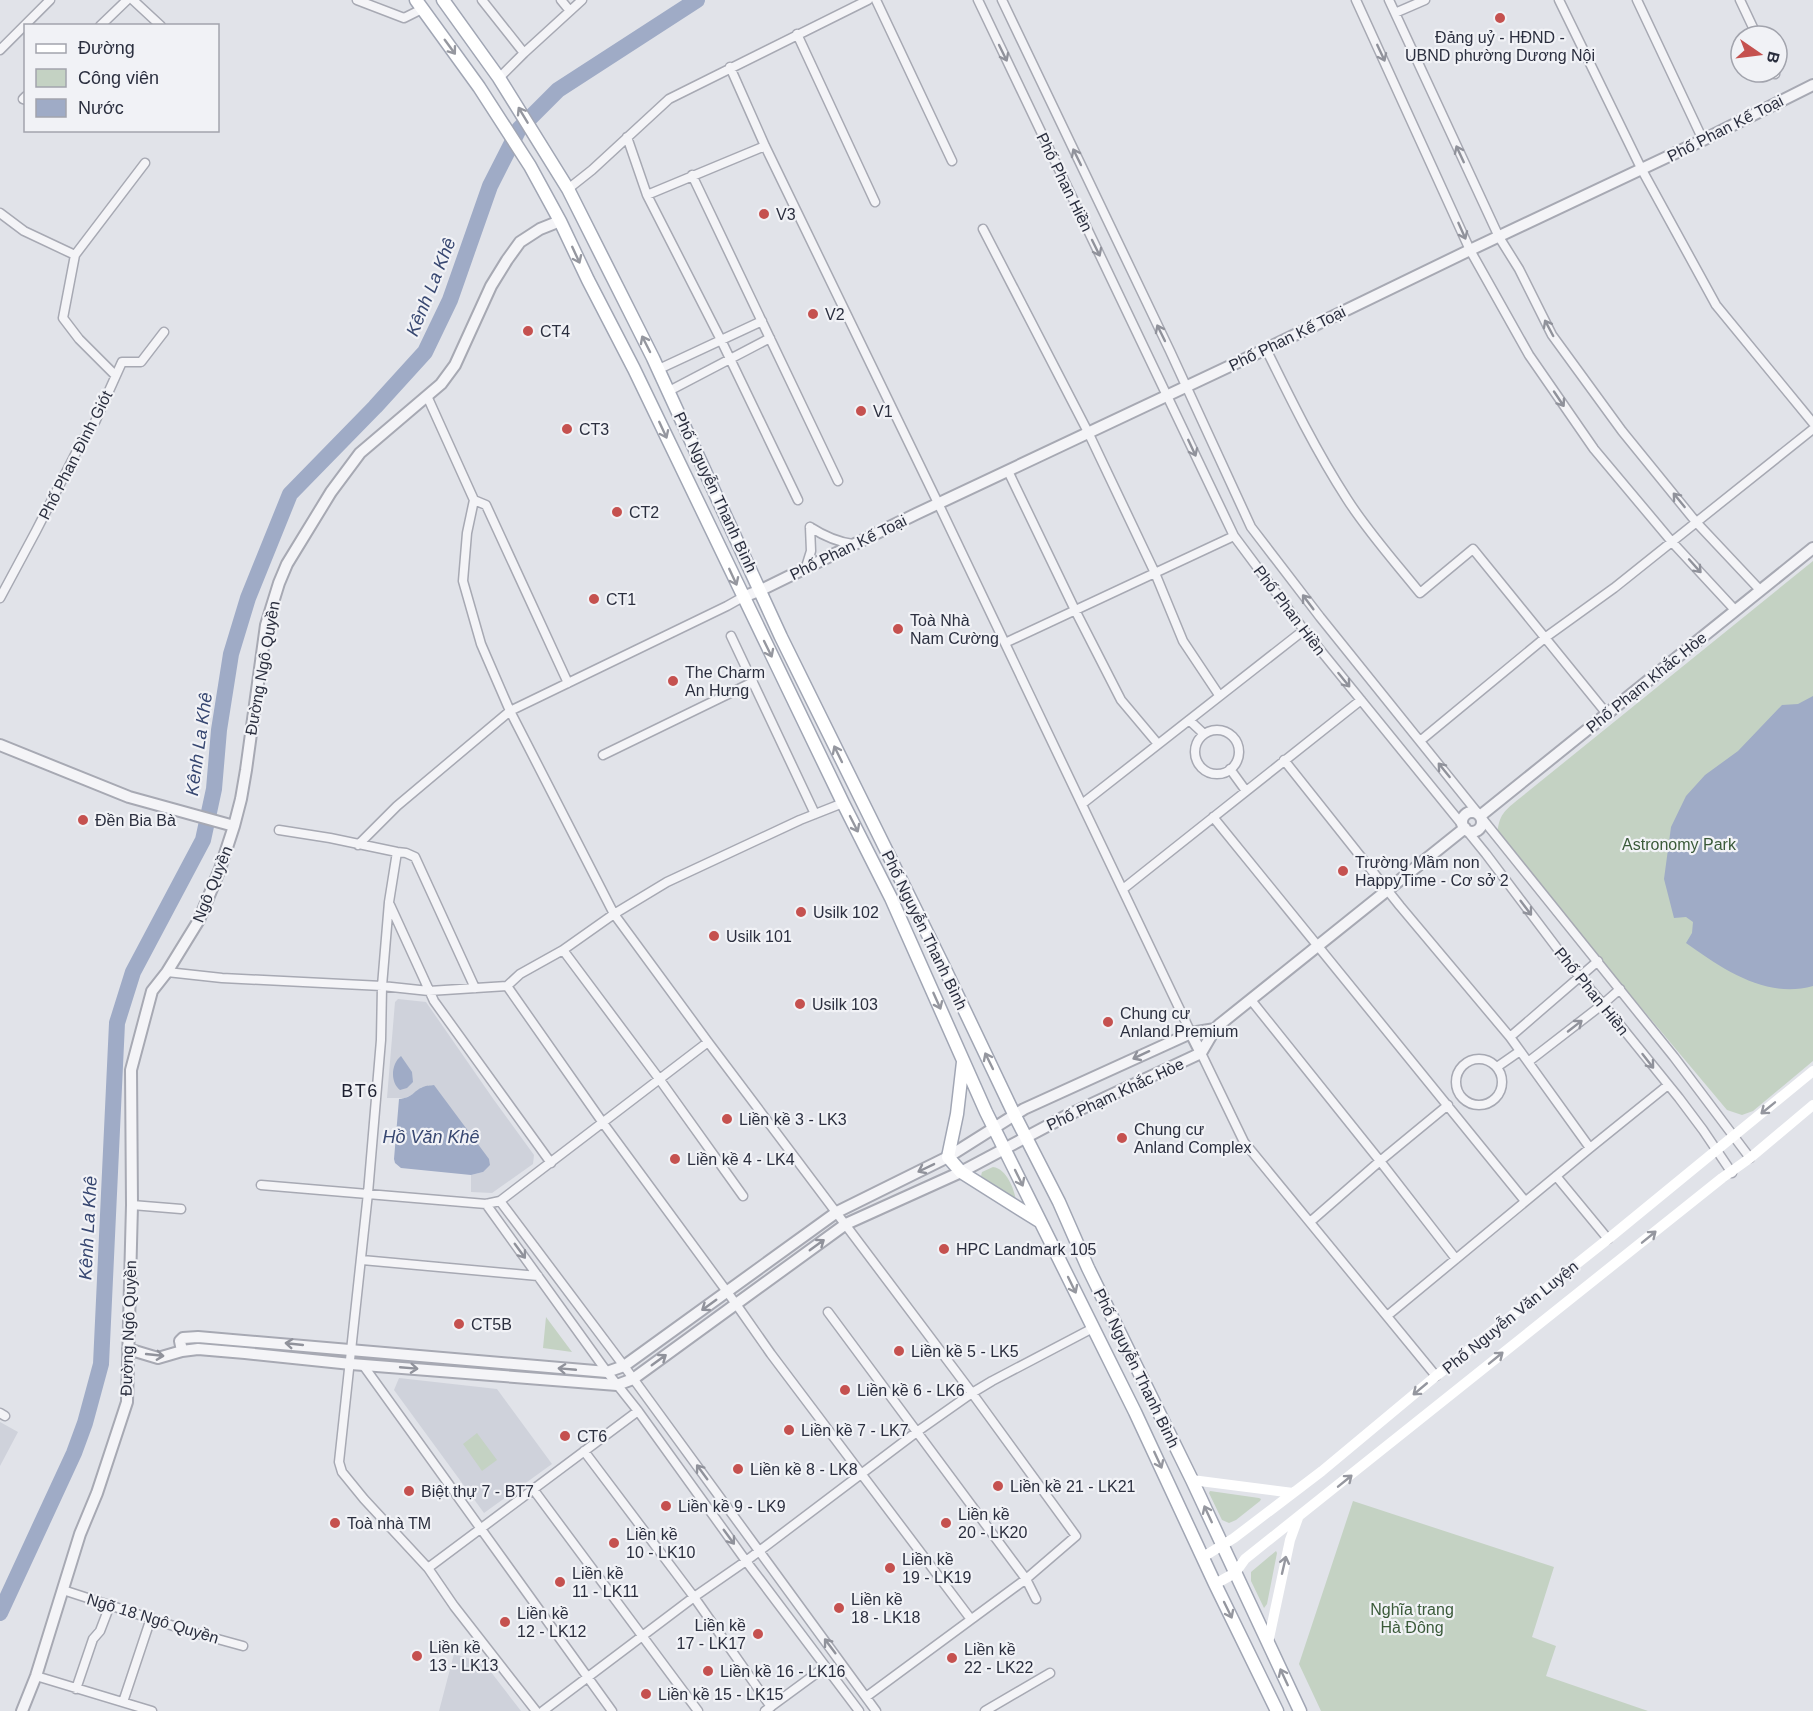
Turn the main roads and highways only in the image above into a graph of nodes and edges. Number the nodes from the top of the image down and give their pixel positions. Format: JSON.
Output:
{"nodes":[{"id":1,"x":443,"y":0,"type":"edge"},
{"id":2,"x":419,"y":4,"type":"edge"},
{"id":3,"x":963,"y":1060,"type":"junction"},
{"id":4,"x":1813,"y":1071,"type":"edge"},
{"id":5,"x":1813,"y":1105,"type":"edge"},
{"id":6,"x":1040,"y":1222,"type":"junction"},
{"id":7,"x":1192,"y":1480,"type":"junction"},
{"id":8,"x":1293,"y":1493,"type":"junction"},
{"id":9,"x":1299,"y":1517,"type":"junction"},
{"id":10,"x":1223,"y":1545,"type":"junction"},
{"id":11,"x":1203,"y":1557,"type":"junction"},
{"id":12,"x":1235,"y":1573,"type":"junction"},
{"id":13,"x":1215,"y":1584,"type":"junction"},
{"id":14,"x":1268,"y":1643,"type":"junction"},
{"id":15,"x":1277,"y":1711,"type":"edge"},
{"id":16,"x":1300,"y":1711,"type":"edge"}],
"edges":[{"from":7,"to":1,"type":"main road","name":"Phố Nguyễn Thanh Bình","one_way":true},
{"from":2,"to":3,"type":"main road","name":"Phố Nguyễn Thanh Bình","one_way":true},
{"from":3,"to":6,"type":"main road","name":"Phố Nguyễn Thanh Bình","one_way":true},
{"from":3,"to":6,"type":"main road"},
{"from":4,"to":8,"type":"main road","name":"Phố Nguyễn Văn Luyện","one_way":true},
{"from":9,"to":5,"type":"main road","name":"Phố Nguyễn Văn Luyện","one_way":true},
{"from":6,"to":11,"type":"main road","name":"Phố Nguyễn Thanh Bình","one_way":true},
{"from":7,"to":8,"type":"main road"},
{"from":10,"to":7,"type":"main road","name":"Phố Nguyễn Thanh Bình","one_way":true},
{"from":8,"to":10,"type":"main road","name":"Phố Nguyễn Văn Luyện"},
{"from":9,"to":12,"type":"main road","name":"Phố Nguyễn Văn Luyện"},
{"from":14,"to":9,"type":"main road","one_way":true},
{"from":10,"to":11,"type":"main road","name":"Phố Nguyễn Văn Luyện"},
{"from":10,"to":12,"type":"main road","name":"Phố Nguyễn Thanh Bình"},
{"from":11,"to":13,"type":"main road","name":"Phố Nguyễn Thanh Bình"},
{"from":12,"to":13,"type":"main road","name":"Phố Nguyễn Văn Luyện"},
{"from":12,"to":14,"type":"main road","name":"Phố Nguyễn Thanh Bình"},
{"from":13,"to":15,"type":"main road","name":"Phố Nguyễn Thanh Bình","one_way":true},
{"from":16,"to":14,"type":"main road","name":"Phố Nguyễn Thanh Bình","one_way":true}]}
